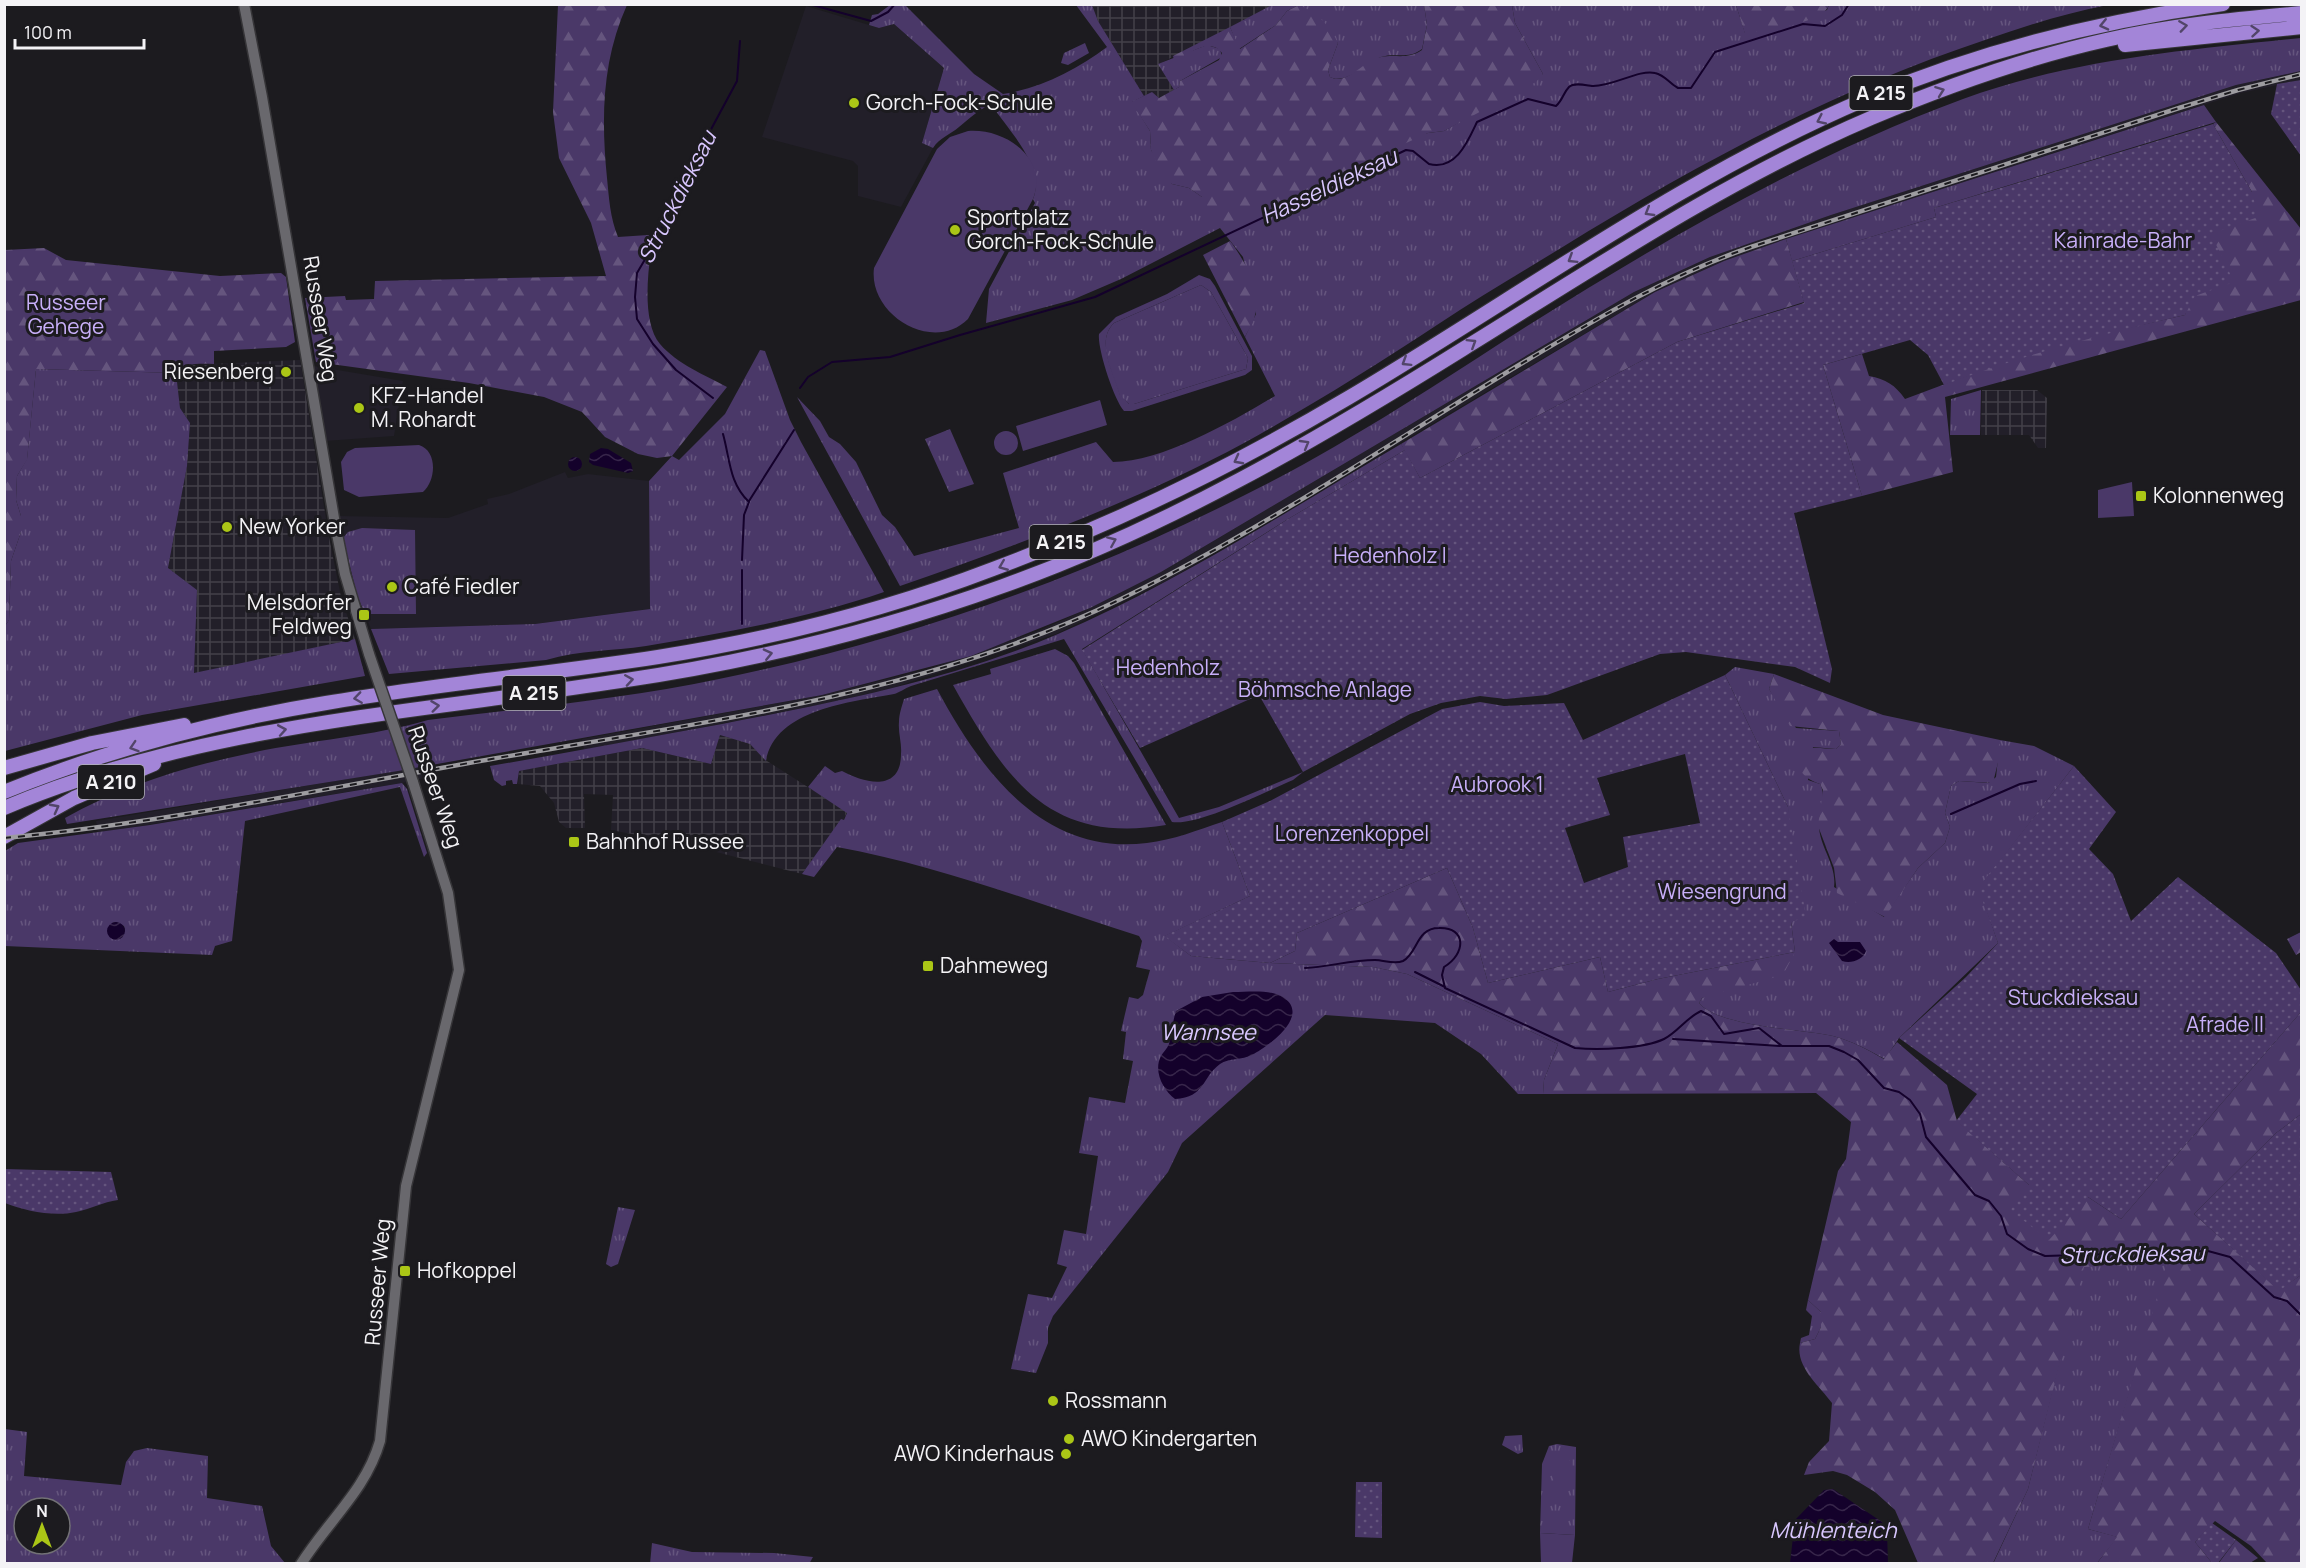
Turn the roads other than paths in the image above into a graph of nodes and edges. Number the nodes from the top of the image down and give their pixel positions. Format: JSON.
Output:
{"nodes":[{"id":1,"x":244,"y":4,"type":"edge"},
{"id":2,"x":2223,"y":4,"type":"edge"},
{"id":3,"x":2301,"y":13,"type":"edge"},
{"id":4,"x":2301,"y":27,"type":"edge"},
{"id":5,"x":2064,"y":52,"type":"junction"},
{"id":6,"x":231,"y":721,"type":"junction"},
{"id":7,"x":224,"y":741,"type":"junction"},
{"id":8,"x":4,"y":768,"type":"edge"},
{"id":9,"x":4,"y":792,"type":"edge"},
{"id":10,"x":4,"y":808,"type":"edge"},
{"id":11,"x":4,"y":837,"type":"edge"},
{"id":12,"x":302,"y":1563,"type":"edge"}],
"edges":[{"from":1,"to":12,"type":"street","name":"Russeer Weg","bridge":true},
{"from":2,"to":6,"type":"highway","number":"A 215","one_way":true},
{"from":5,"to":3,"type":"highway","number":"A 215","one_way":true},
{"from":5,"to":4,"type":"highway","one_way":true},
{"from":7,"to":5,"type":"highway","number":"A 215","one_way":true},
{"from":6,"to":8,"type":"highway","number":"A 210"},
{"from":6,"to":9,"type":"highway","number":"A 215","one_way":true},
{"from":7,"to":10,"type":"highway","number":"A 215"},
{"from":11,"to":7,"type":"highway","number":"A 210","one_way":true}]}
